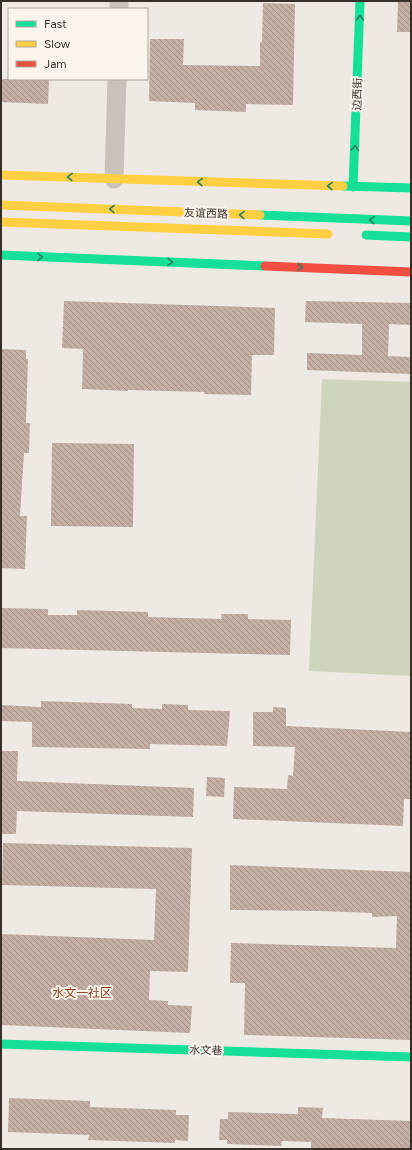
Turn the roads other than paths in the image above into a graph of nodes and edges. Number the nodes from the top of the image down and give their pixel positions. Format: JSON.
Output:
{"nodes":[{"id":1,"x":360,"y":1,"type":"edge"},
{"id":2,"x":117,"y":80,"type":"edge"},
{"id":3,"x":1,"y":175,"type":"edge"},
{"id":4,"x":114,"y":179,"type":"junction"},
{"id":5,"x":353,"y":187,"type":"junction"},
{"id":6,"x":411,"y":188,"type":"edge"},
{"id":7,"x":1,"y":205,"type":"edge"},
{"id":8,"x":411,"y":221,"type":"edge"},
{"id":9,"x":1,"y":222,"type":"edge"},
{"id":10,"x":335,"y":234,"type":"dead end"},
{"id":11,"x":358,"y":235,"type":"dead end"},
{"id":12,"x":411,"y":237,"type":"edge"},
{"id":13,"x":1,"y":255,"type":"edge"},
{"id":14,"x":411,"y":272,"type":"edge"},
{"id":15,"x":1,"y":1044,"type":"edge"},
{"id":16,"x":411,"y":1057,"type":"edge"}],
"edges":[{"from":5,"to":1,"type":"street","name":"边西街","one_way":true},
{"from":2,"to":4,"type":"street"},
{"from":4,"to":3,"type":"street","one_way":true},
{"from":5,"to":4,"type":"street","one_way":true},
{"from":5,"to":6,"type":"street"},
{"from":8,"to":7,"type":"street","name":"友谊西路","one_way":true},
{"from":9,"to":10,"type":"street","name":"友谊西路"},
{"from":11,"to":12,"type":"street"},
{"from":13,"to":14,"type":"street","one_way":true},
{"from":15,"to":16,"type":"street","name":"水文巷"}]}
